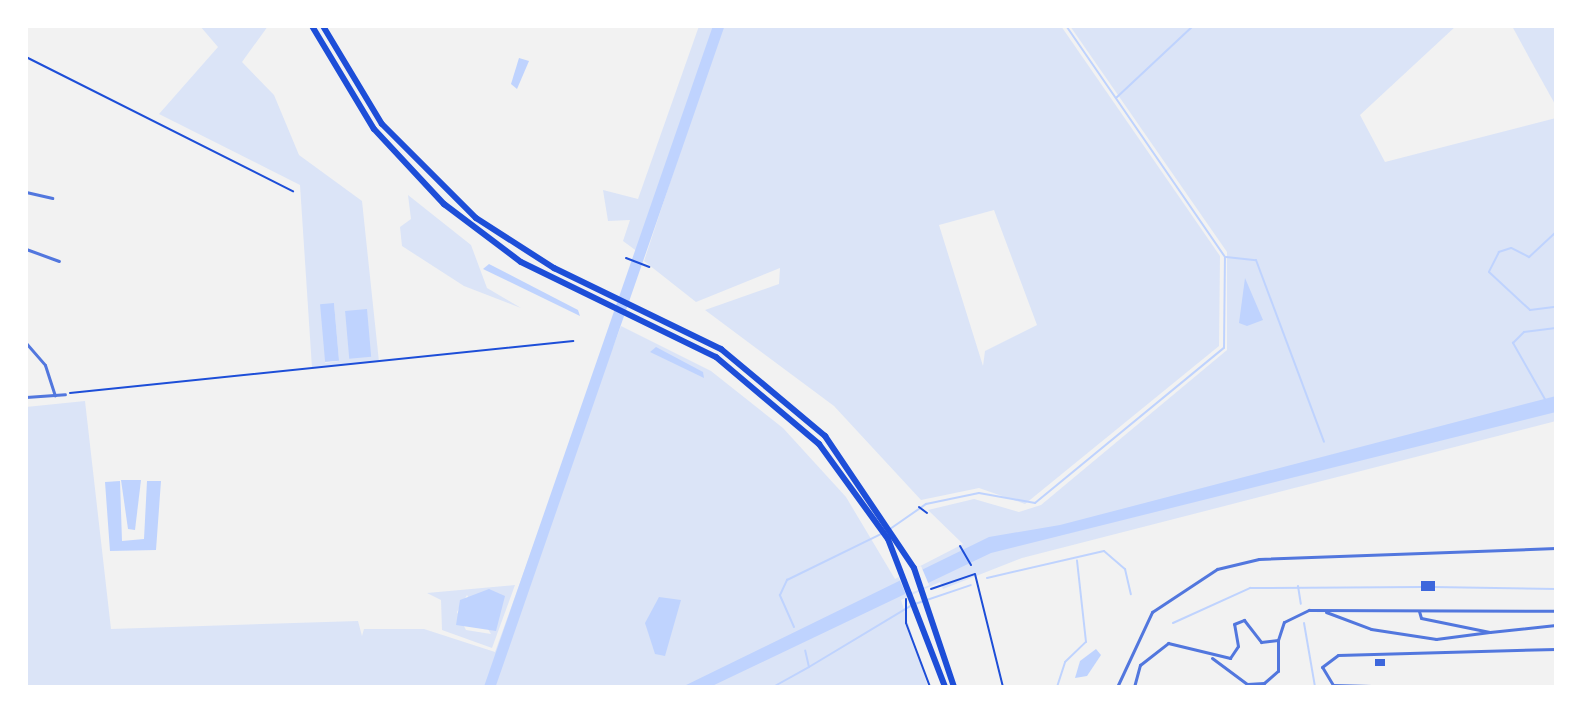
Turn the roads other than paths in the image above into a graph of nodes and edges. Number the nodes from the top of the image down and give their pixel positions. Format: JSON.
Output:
{"nodes":[{"id":1,"x":312,"y":26,"type":"edge"},
{"id":2,"x":323,"y":26,"type":"edge"},
{"id":3,"x":26,"y":192,"type":"edge"},
{"id":4,"x":52,"y":198,"type":"dead end"},
{"id":5,"x":26,"y":249,"type":"edge"},
{"id":6,"x":59,"y":261,"type":"dead end"},
{"id":7,"x":26,"y":343,"type":"edge"},
{"id":8,"x":65,"y":394,"type":"road end"},
{"id":9,"x":55,"y":395,"type":"junction"},
{"id":10,"x":26,"y":397,"type":"edge"},
{"id":11,"x":1556,"y":548,"type":"edge"},
{"id":12,"x":1323,"y":610,"type":"junction"},
{"id":13,"x":1419,"y":610,"type":"junction"},
{"id":14,"x":1556,"y":611,"type":"edge"},
{"id":15,"x":1556,"y":625,"type":"edge"},
{"id":16,"x":1490,"y":632,"type":"junction"},
{"id":17,"x":1278,"y":640,"type":"junction"},
{"id":18,"x":1556,"y":649,"type":"edge"},
{"id":19,"x":1212,"y":658,"type":"junction"},
{"id":20,"x":1230,"y":658,"type":"junction"},
{"id":21,"x":1228,"y":671,"type":"junction"},
{"id":22,"x":945,"y":687,"type":"edge"},
{"id":23,"x":954,"y":687,"type":"edge"},
{"id":24,"x":1117,"y":687,"type":"edge"},
{"id":25,"x":1134,"y":687,"type":"edge"},
{"id":26,"x":1409,"y":687,"type":"edge"}],
"edges":[{"from":1,"to":22,"type":"highway"},
{"from":2,"to":23,"type":"highway"},
{"from":3,"to":4,"type":"street"},
{"from":5,"to":6,"type":"street"},
{"from":7,"to":9,"type":"street"},
{"from":8,"to":9,"type":"street"},
{"from":9,"to":10,"type":"street"},
{"from":11,"to":24,"type":"street"},
{"from":12,"to":13,"type":"street"},
{"from":12,"to":16,"type":"street"},
{"from":12,"to":17,"type":"street"},
{"from":13,"to":14,"type":"street"},
{"from":13,"to":16,"type":"street"},
{"from":15,"to":16,"type":"street"},
{"from":17,"to":20,"type":"street"},
{"from":17,"to":21,"type":"street"},
{"from":18,"to":26,"type":"street"},
{"from":19,"to":20,"type":"street"},
{"from":19,"to":21,"type":"street"},
{"from":19,"to":25,"type":"street"},
{"from":20,"to":21,"type":"street"}]}
